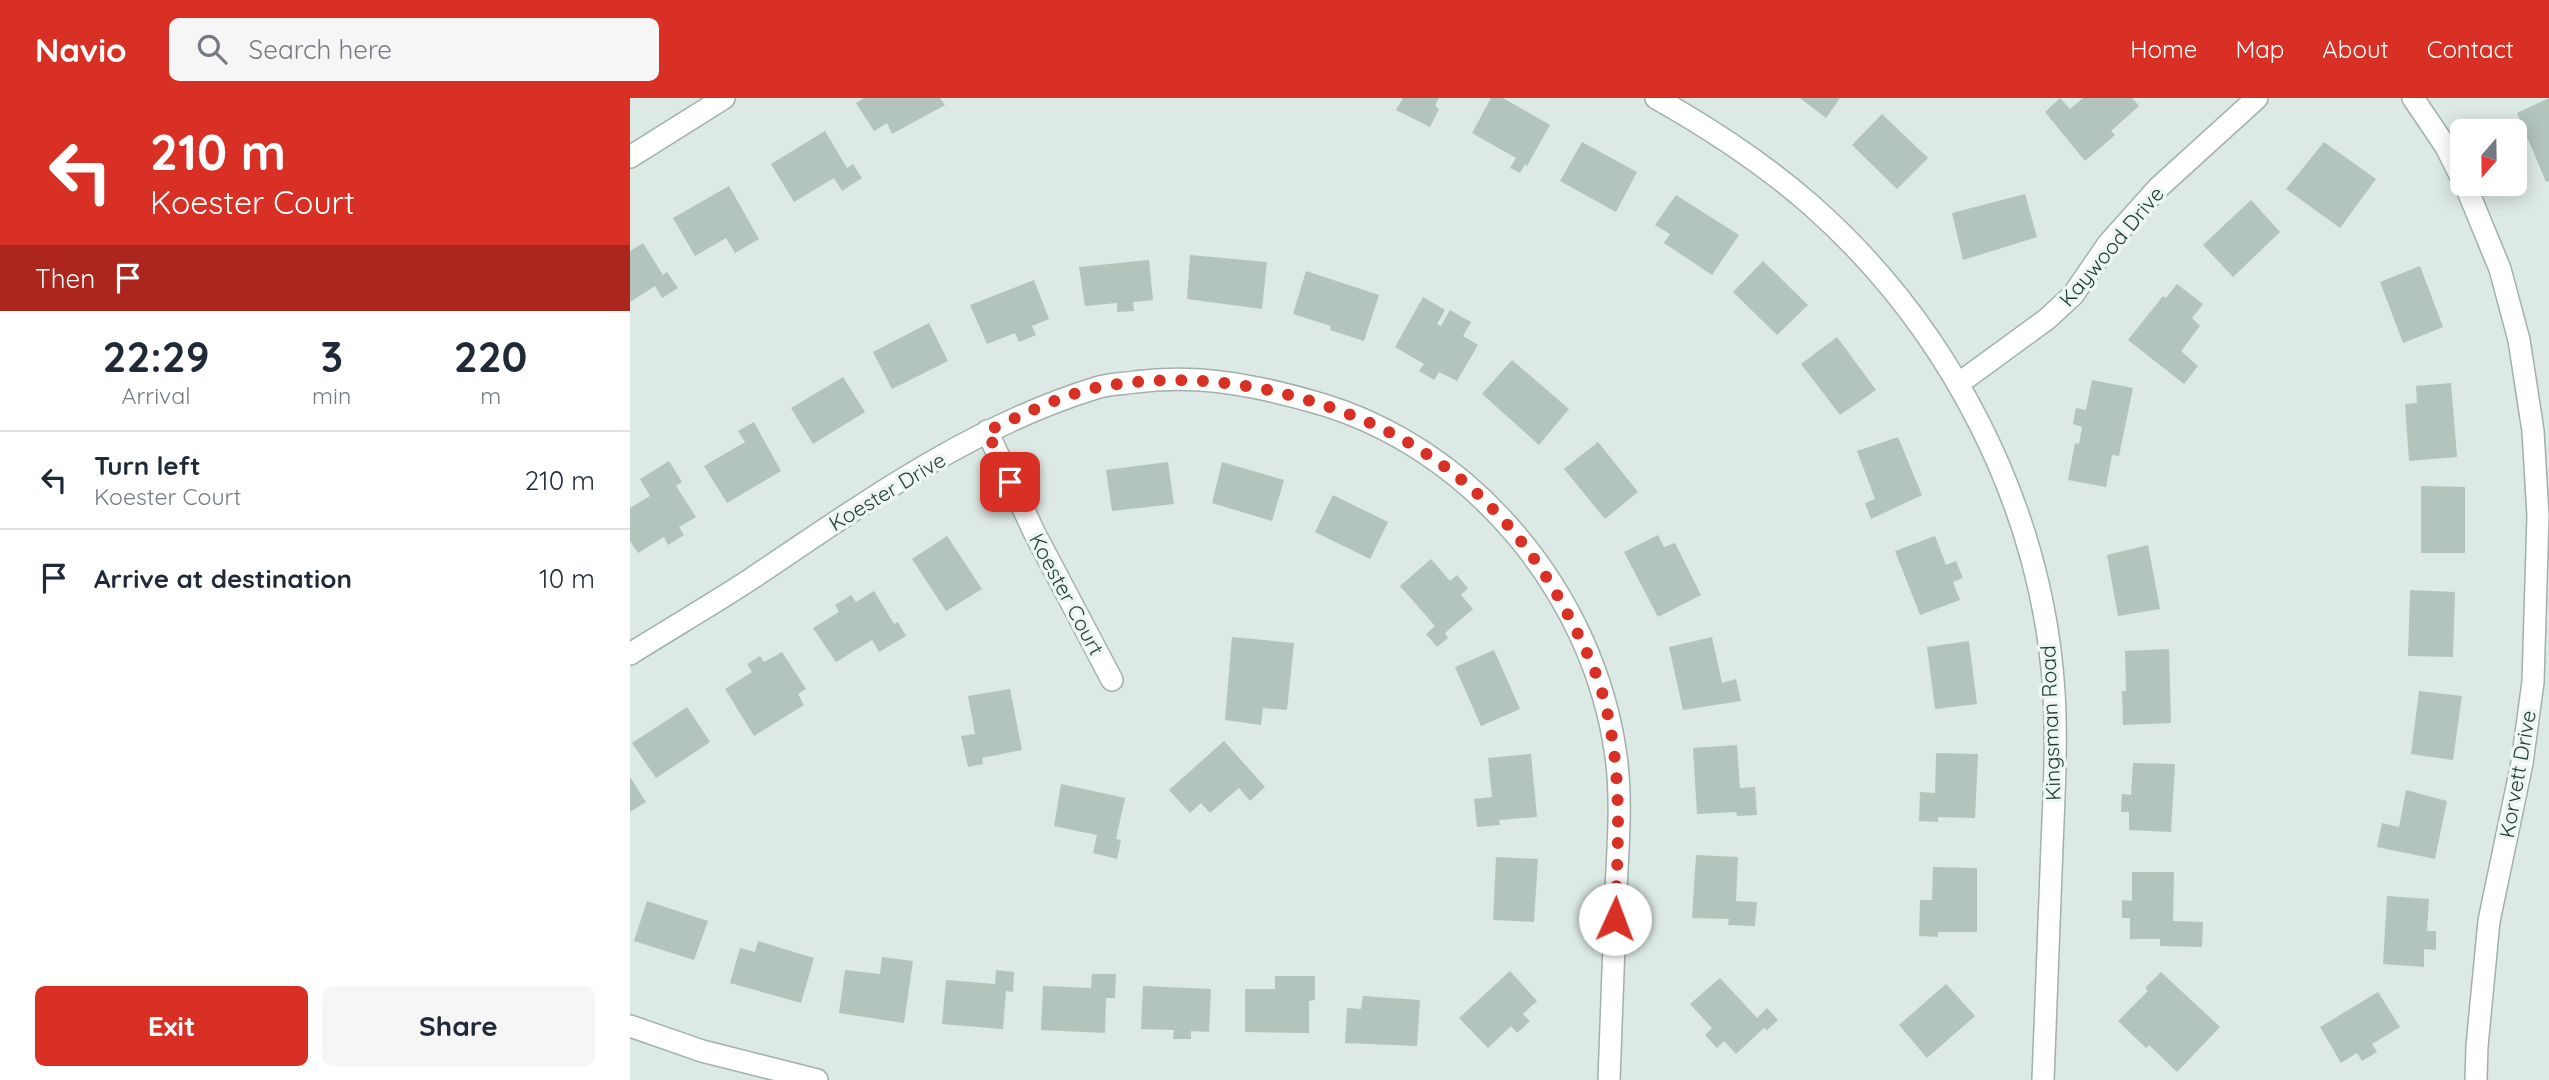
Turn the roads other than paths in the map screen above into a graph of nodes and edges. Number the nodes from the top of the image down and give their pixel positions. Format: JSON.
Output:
{"nodes":[{"id":1,"x":724,"y":98,"type":"edge"},
{"id":2,"x":1656,"y":98,"type":"edge"},
{"id":3,"x":2257,"y":98,"type":"edge"},
{"id":4,"x":2413,"y":98,"type":"edge"},
{"id":5,"x":2450,"y":155,"type":"edge"},
{"id":6,"x":630,"y":157,"type":"edge"},
{"id":7,"x":2470,"y":196,"type":"edge"},
{"id":8,"x":1958,"y":384,"type":"junction"},
{"id":9,"x":987,"y":431,"type":"junction"},
{"id":10,"x":630,"y":654,"type":"edge"},
{"id":11,"x":1112,"y":680,"type":"dead end"},
{"id":12,"x":630,"y":1026,"type":"edge"},
{"id":13,"x":817,"y":1080,"type":"edge"},
{"id":14,"x":1609,"y":1080,"type":"edge"},
{"id":15,"x":2043,"y":1080,"type":"edge"},
{"id":16,"x":2476,"y":1080,"type":"edge"}],
"edges":[{"from":1,"to":6,"type":"street"},
{"from":2,"to":8,"type":"street","name":"Kingsman Road"},
{"from":3,"to":8,"type":"street","name":"Kaywood Drive"},
{"from":4,"to":5,"type":"street"},
{"from":7,"to":16,"type":"street","name":"Korvett Drive"},
{"from":8,"to":15,"type":"street","name":"Kingsman Road"},
{"from":9,"to":10,"type":"street","name":"Koester Drive"},
{"from":9,"to":11,"type":"street","name":"Koester Court"},
{"from":9,"to":14,"type":"street","name":"Koester Drive"},
{"from":12,"to":13,"type":"street"}]}
